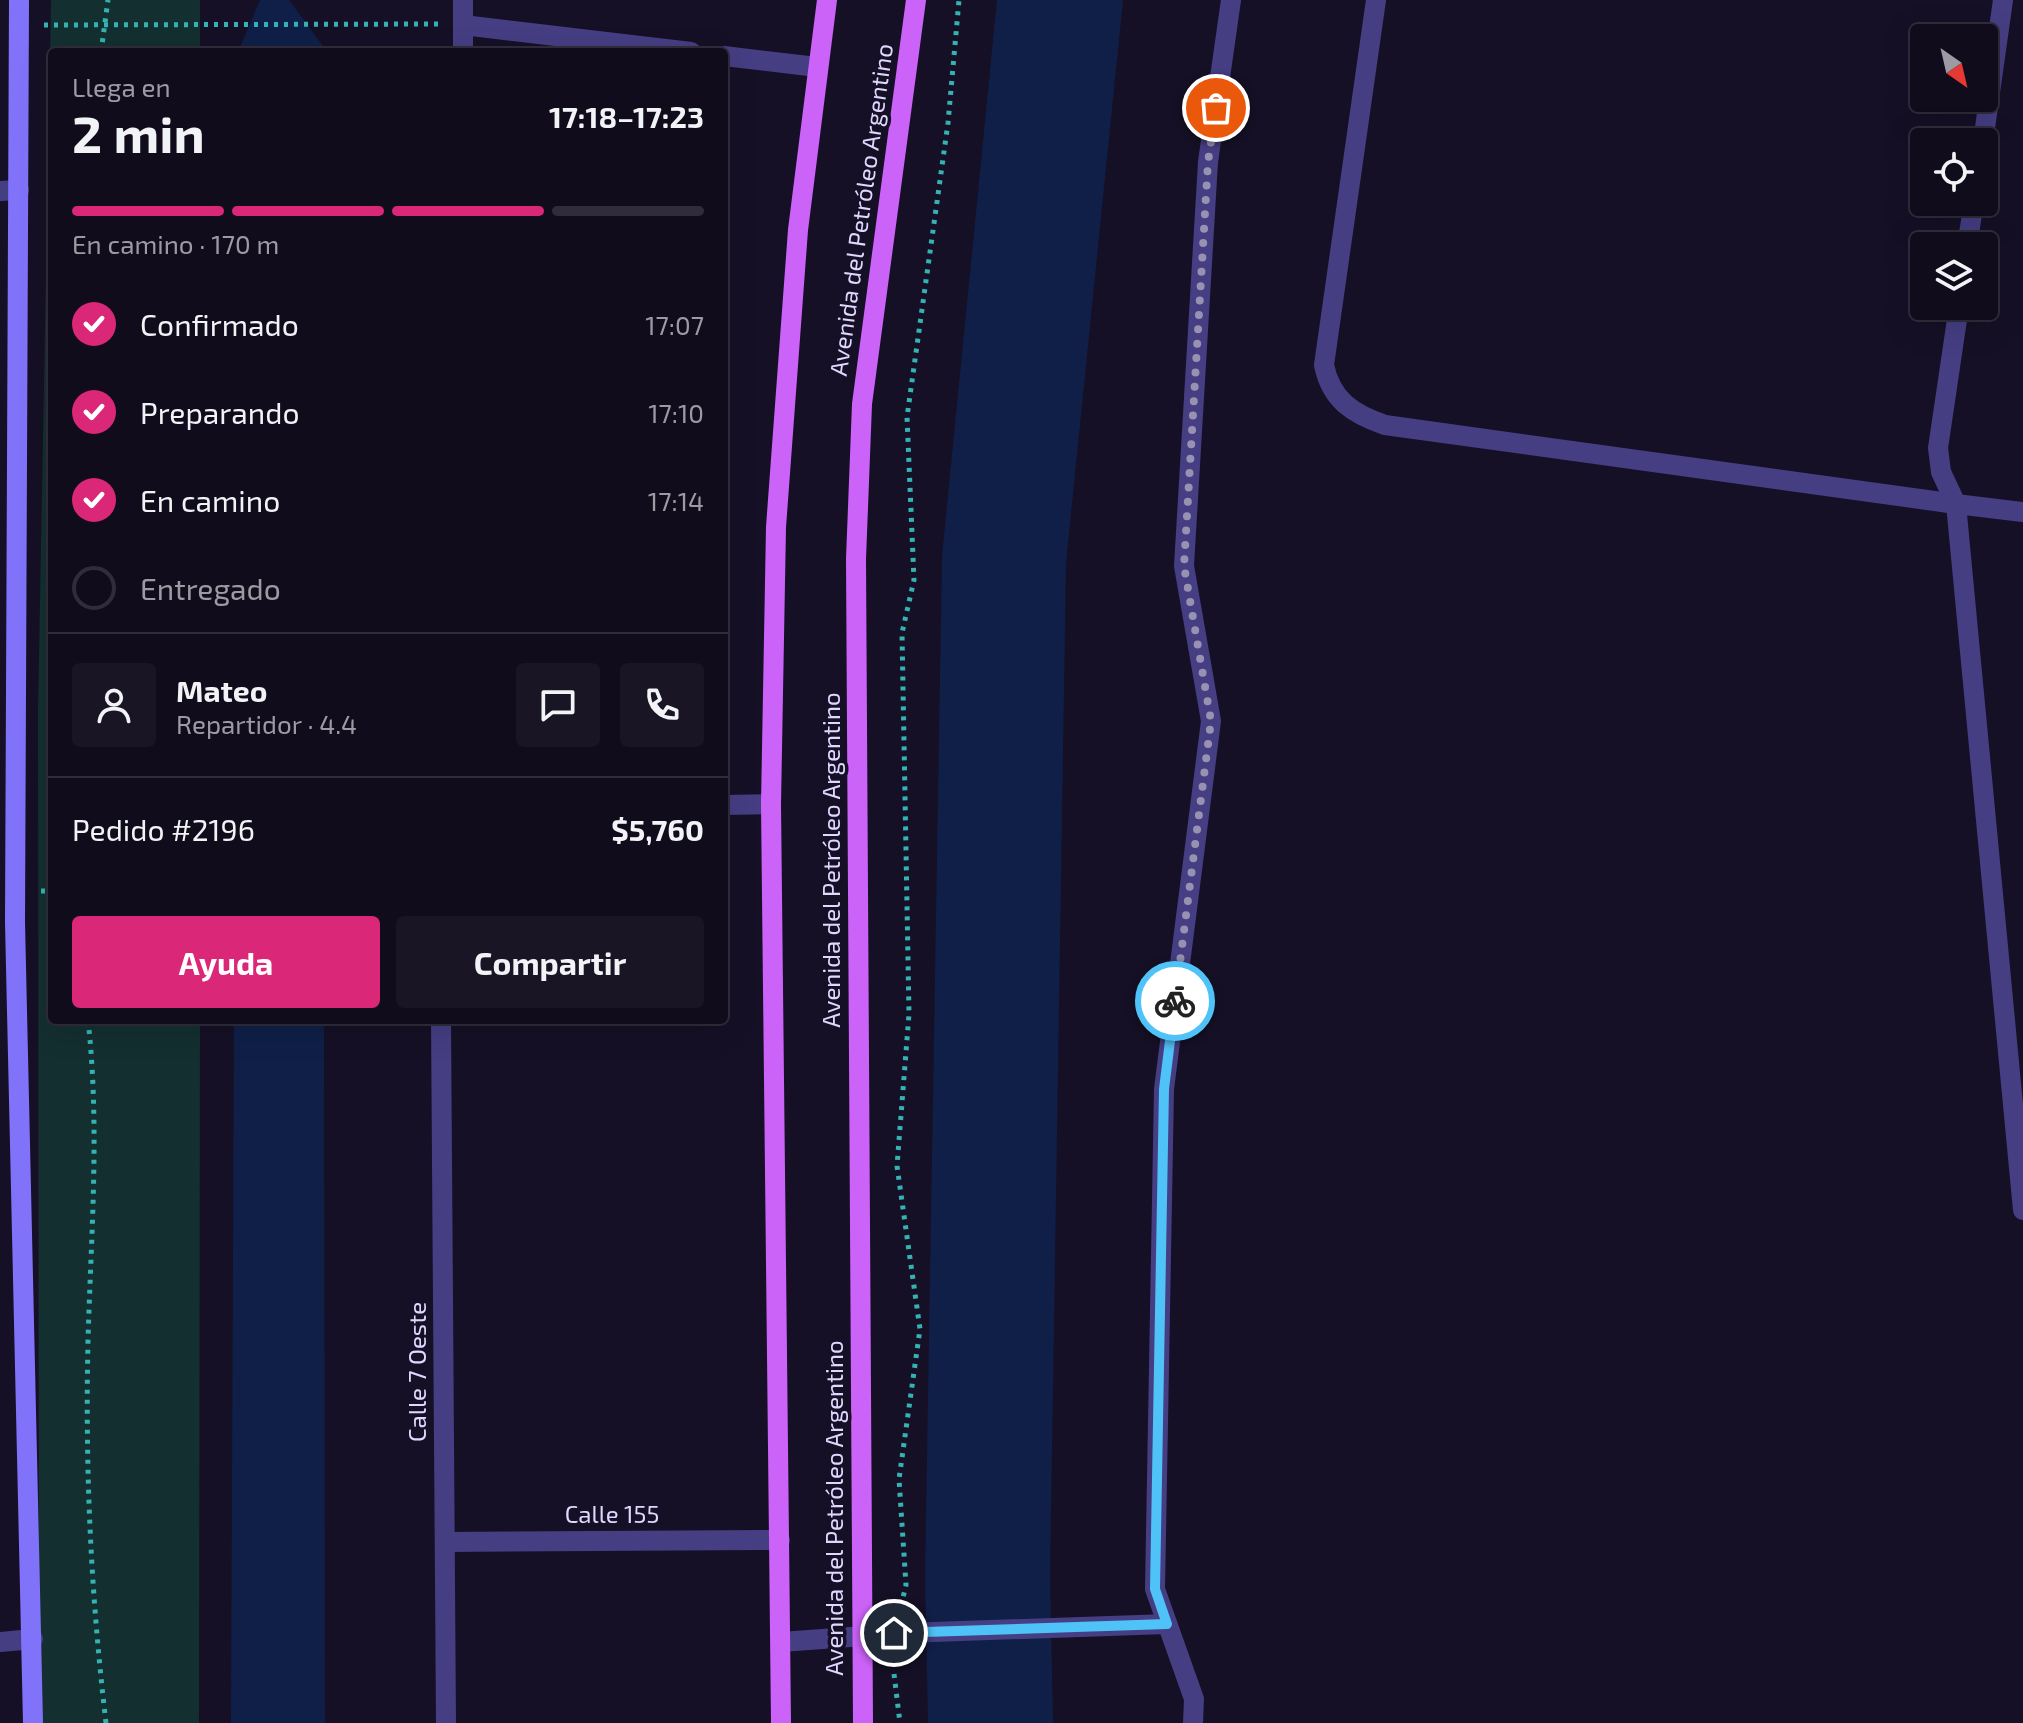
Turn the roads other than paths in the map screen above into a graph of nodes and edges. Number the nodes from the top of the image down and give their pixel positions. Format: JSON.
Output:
{"nodes":[{"id":1,"x":19,"y":0,"type":"edge"},
{"id":2,"x":463,"y":0,"type":"edge"},
{"id":3,"x":827,"y":0,"type":"edge"},
{"id":4,"x":916,"y":0,"type":"edge"},
{"id":5,"x":1231,"y":0,"type":"edge"},
{"id":6,"x":1376,"y":0,"type":"edge"},
{"id":7,"x":2003,"y":0,"type":"edge"},
{"id":8,"x":463,"y":25,"type":"junction"},
{"id":9,"x":463,"y":48,"type":"edge"},
{"id":10,"x":657,"y":48,"type":"edge"},
{"id":11,"x":728,"y":56,"type":"edge"},
{"id":12,"x":817,"y":67,"type":"junction"},
{"id":13,"x":1985,"y":128,"type":"edge"},
{"id":14,"x":10,"y":190,"type":"edge"},
{"id":15,"x":1957,"y":320,"type":"edge"},
{"id":16,"x":1956,"y":504,"type":"junction"},
{"id":17,"x":2023,"y":512,"type":"edge"},
{"id":18,"x":771,"y":804,"type":"junction"},
{"id":19,"x":728,"y":805,"type":"edge"},
{"id":20,"x":8,"y":923,"type":"edge"},
{"id":21,"x":441,"y":1024,"type":"edge"},
{"id":22,"x":2023,"y":1210,"type":"edge"},
{"id":23,"x":780,"y":1540,"type":"junction"},
{"id":24,"x":445,"y":1542,"type":"junction"},
{"id":25,"x":1167,"y":1624,"type":"junction"},
{"id":26,"x":862,"y":1636,"type":"junction"},
{"id":27,"x":33,"y":1639,"type":"junction"},
{"id":28,"x":0,"y":1642,"type":"edge"},
{"id":29,"x":781,"y":1642,"type":"junction"},
{"id":30,"x":33,"y":1723,"type":"edge"},
{"id":31,"x":446,"y":1723,"type":"edge"},
{"id":32,"x":781,"y":1723,"type":"edge"},
{"id":33,"x":863,"y":1723,"type":"edge"},
{"id":34,"x":1193,"y":1723,"type":"edge"}],
"edges":[{"from":1,"to":14,"type":"main road"},
{"from":2,"to":8,"type":"street"},
{"from":3,"to":12,"type":"main road"},
{"from":4,"to":26,"type":"main road","name":"Avenida del Petróleo Argentino"},
{"from":5,"to":25,"type":"street"},
{"from":6,"to":16,"type":"street"},
{"from":7,"to":13,"type":"street"},
{"from":8,"to":9,"type":"street"},
{"from":8,"to":10,"type":"street"},
{"from":11,"to":12,"type":"street"},
{"from":12,"to":18,"type":"main road"},
{"from":14,"to":20,"type":"main road"},
{"from":15,"to":16,"type":"street"},
{"from":16,"to":17,"type":"street"},
{"from":16,"to":22,"type":"street"},
{"from":18,"to":19,"type":"street"},
{"from":18,"to":23,"type":"main road"},
{"from":20,"to":27,"type":"main road"},
{"from":21,"to":24,"type":"street","name":"Calle 7 Oeste"},
{"from":23,"to":24,"type":"street","name":"Calle 155"},
{"from":23,"to":29,"type":"main road"},
{"from":24,"to":31,"type":"street","name":"Calle 7 Oeste"},
{"from":25,"to":26,"type":"street"},
{"from":25,"to":34,"type":"street"},
{"from":26,"to":29,"type":"street"},
{"from":26,"to":33,"type":"main road","name":"Avenida del Petróleo Argentino"},
{"from":27,"to":28,"type":"street"},
{"from":27,"to":30,"type":"main road"},
{"from":29,"to":32,"type":"main road"}]}
